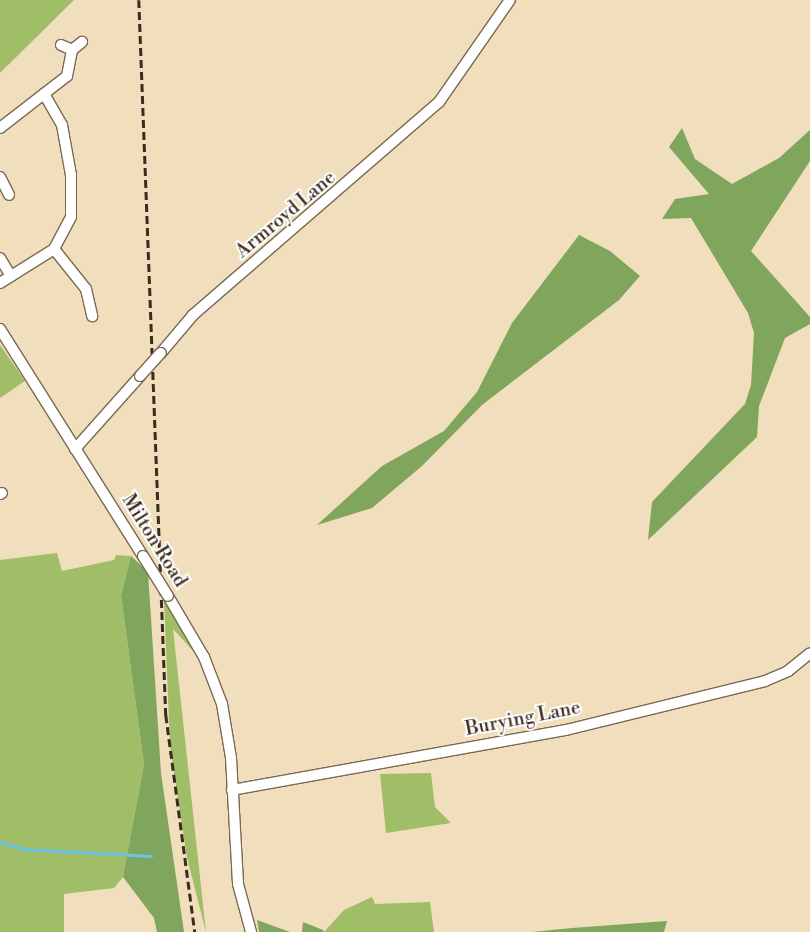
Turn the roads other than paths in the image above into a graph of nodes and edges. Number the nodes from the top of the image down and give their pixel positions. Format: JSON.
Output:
{"nodes":[{"id":1,"x":510,"y":0,"type":"edge"},
{"id":2,"x":82,"y":42,"type":"dead end"},
{"id":3,"x":61,"y":45,"type":"dead end"},
{"id":4,"x":72,"y":50,"type":"junction"},
{"id":5,"x":44,"y":94,"type":"junction"},
{"id":6,"x":0,"y":128,"type":"edge"},
{"id":7,"x":0,"y":178,"type":"edge"},
{"id":8,"x":9,"y":195,"type":"dead end"},
{"id":9,"x":54,"y":248,"type":"junction"},
{"id":10,"x":0,"y":258,"type":"edge"},
{"id":11,"x":11,"y":276,"type":"junction"},
{"id":12,"x":0,"y":283,"type":"edge"},
{"id":13,"x":92,"y":316,"type":"dead end"},
{"id":14,"x":1,"y":332,"type":"edge"},
{"id":15,"x":75,"y":449,"type":"junction"},
{"id":16,"x":810,"y":653,"type":"edge"},
{"id":17,"x":232,"y":790,"type":"junction"},
{"id":18,"x":251,"y":932,"type":"edge"}],
"edges":[{"from":1,"to":15,"type":"street","name":"Armroyd Lane","bridge":true},
{"from":2,"to":4,"type":"street"},
{"from":3,"to":4,"type":"street"},
{"from":4,"to":5,"type":"street"},
{"from":5,"to":6,"type":"street"},
{"from":5,"to":9,"type":"street"},
{"from":7,"to":8,"type":"street"},
{"from":9,"to":11,"type":"street"},
{"from":9,"to":13,"type":"street"},
{"from":10,"to":11,"type":"street"},
{"from":11,"to":12,"type":"street"},
{"from":14,"to":15,"type":"street","name":"Milton Road"},
{"from":15,"to":17,"type":"street","name":"Milton Road","bridge":true},
{"from":16,"to":17,"type":"street","name":"Burying Lane"},
{"from":17,"to":18,"type":"street","name":"Milton Road"}]}
